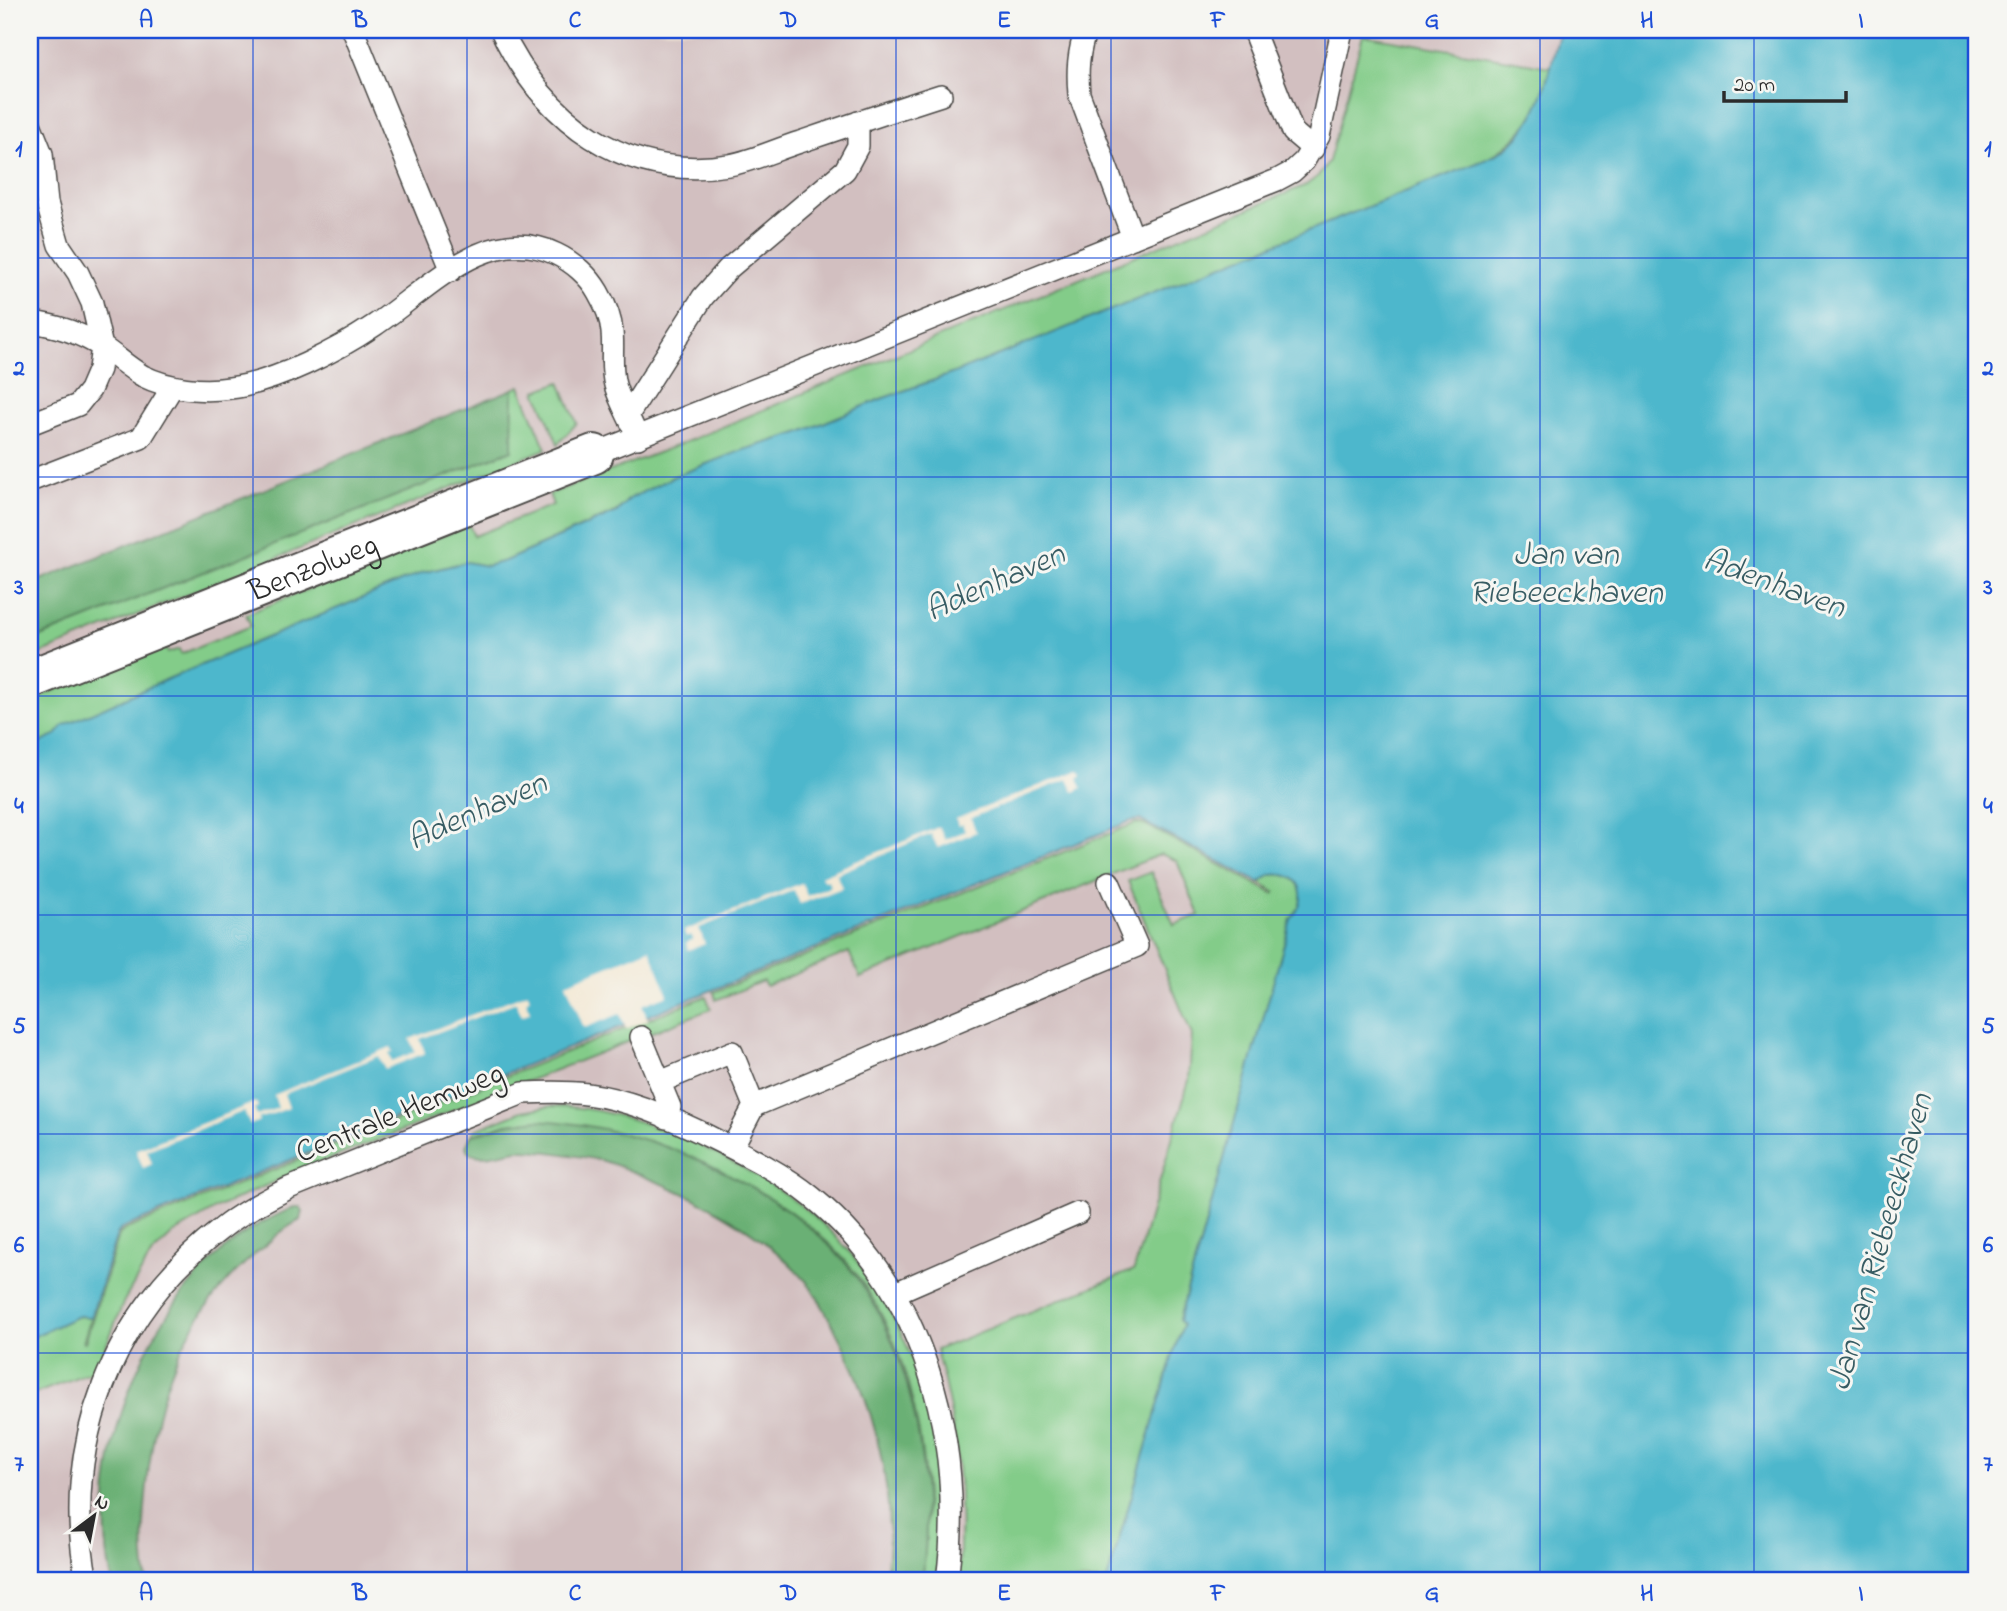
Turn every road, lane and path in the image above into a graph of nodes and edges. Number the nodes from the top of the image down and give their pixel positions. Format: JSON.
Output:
{"nodes":[{"id":1,"x":352,"y":30,"type":"edge"},
{"id":2,"x":501,"y":30,"type":"edge"},
{"id":3,"x":1086,"y":30,"type":"edge"},
{"id":4,"x":1253,"y":30,"type":"edge"},
{"id":5,"x":1342,"y":30,"type":"edge"},
{"id":6,"x":941,"y":94,"type":"dead end"},
{"id":7,"x":858,"y":122,"type":"junction"},
{"id":8,"x":30,"y":124,"type":"edge"},
{"id":9,"x":1313,"y":149,"type":"junction"},
{"id":10,"x":1133,"y":238,"type":"junction"},
{"id":11,"x":450,"y":271,"type":"junction"},
{"id":12,"x":30,"y":322,"type":"edge"},
{"id":13,"x":102,"y":347,"type":"junction"},
{"id":14,"x":173,"y":386,"type":"junction"},
{"id":15,"x":628,"y":415,"type":"junction"},
{"id":16,"x":30,"y":424,"type":"edge"},
{"id":17,"x":638,"y":438,"type":"junction"},
{"id":18,"x":594,"y":454,"type":"joint"},
{"id":19,"x":30,"y":481,"type":"edge"},
{"id":20,"x":30,"y":679,"type":"edge"},
{"id":21,"x":1109,"y":881,"type":"dead end"},
{"id":22,"x":642,"y":1037,"type":"dead end"},
{"id":23,"x":660,"y":1082,"type":"junction"},
{"id":24,"x":754,"y":1106,"type":"junction"},
{"id":25,"x":666,"y":1118,"type":"junction"},
{"id":26,"x":732,"y":1148,"type":"junction"},
{"id":27,"x":1078,"y":1213,"type":"dead end"},
{"id":28,"x":895,"y":1293,"type":"junction"},
{"id":29,"x":87,"y":1581,"type":"edge"},
{"id":30,"x":947,"y":1581,"type":"edge"}],
"edges":[{"from":1,"to":11,"type":"lane"},
{"from":2,"to":7,"type":"lane"},
{"from":3,"to":10,"type":"lane"},
{"from":4,"to":9,"type":"lane"},
{"from":5,"to":9,"type":"lane"},
{"from":6,"to":7,"type":"lane"},
{"from":7,"to":15,"type":"lane"},
{"from":8,"to":13,"type":"lane"},
{"from":9,"to":10,"type":"lane"},
{"from":10,"to":17,"type":"lane"},
{"from":11,"to":14,"type":"lane"},
{"from":11,"to":15,"type":"lane"},
{"from":12,"to":13,"type":"lane"},
{"from":13,"to":14,"type":"lane"},
{"from":13,"to":16,"type":"lane"},
{"from":14,"to":19,"type":"lane"},
{"from":15,"to":17,"type":"lane"},
{"from":17,"to":18,"type":"lane"},
{"from":18,"to":20,"type":"street","name":"Benzolweg"},
{"from":21,"to":24,"type":"lane"},
{"from":22,"to":23,"type":"lane"},
{"from":23,"to":24,"type":"lane"},
{"from":23,"to":25,"type":"lane"},
{"from":24,"to":26,"type":"lane"},
{"from":25,"to":26,"type":"lane","name":"Centrale Hemweg"},
{"from":25,"to":29,"type":"lane","name":"Centrale Hemweg"},
{"from":26,"to":28,"type":"lane","name":"Centrale Hemweg"},
{"from":27,"to":28,"type":"lane"},
{"from":28,"to":30,"type":"lane","name":"Centrale Hemweg"}]}
